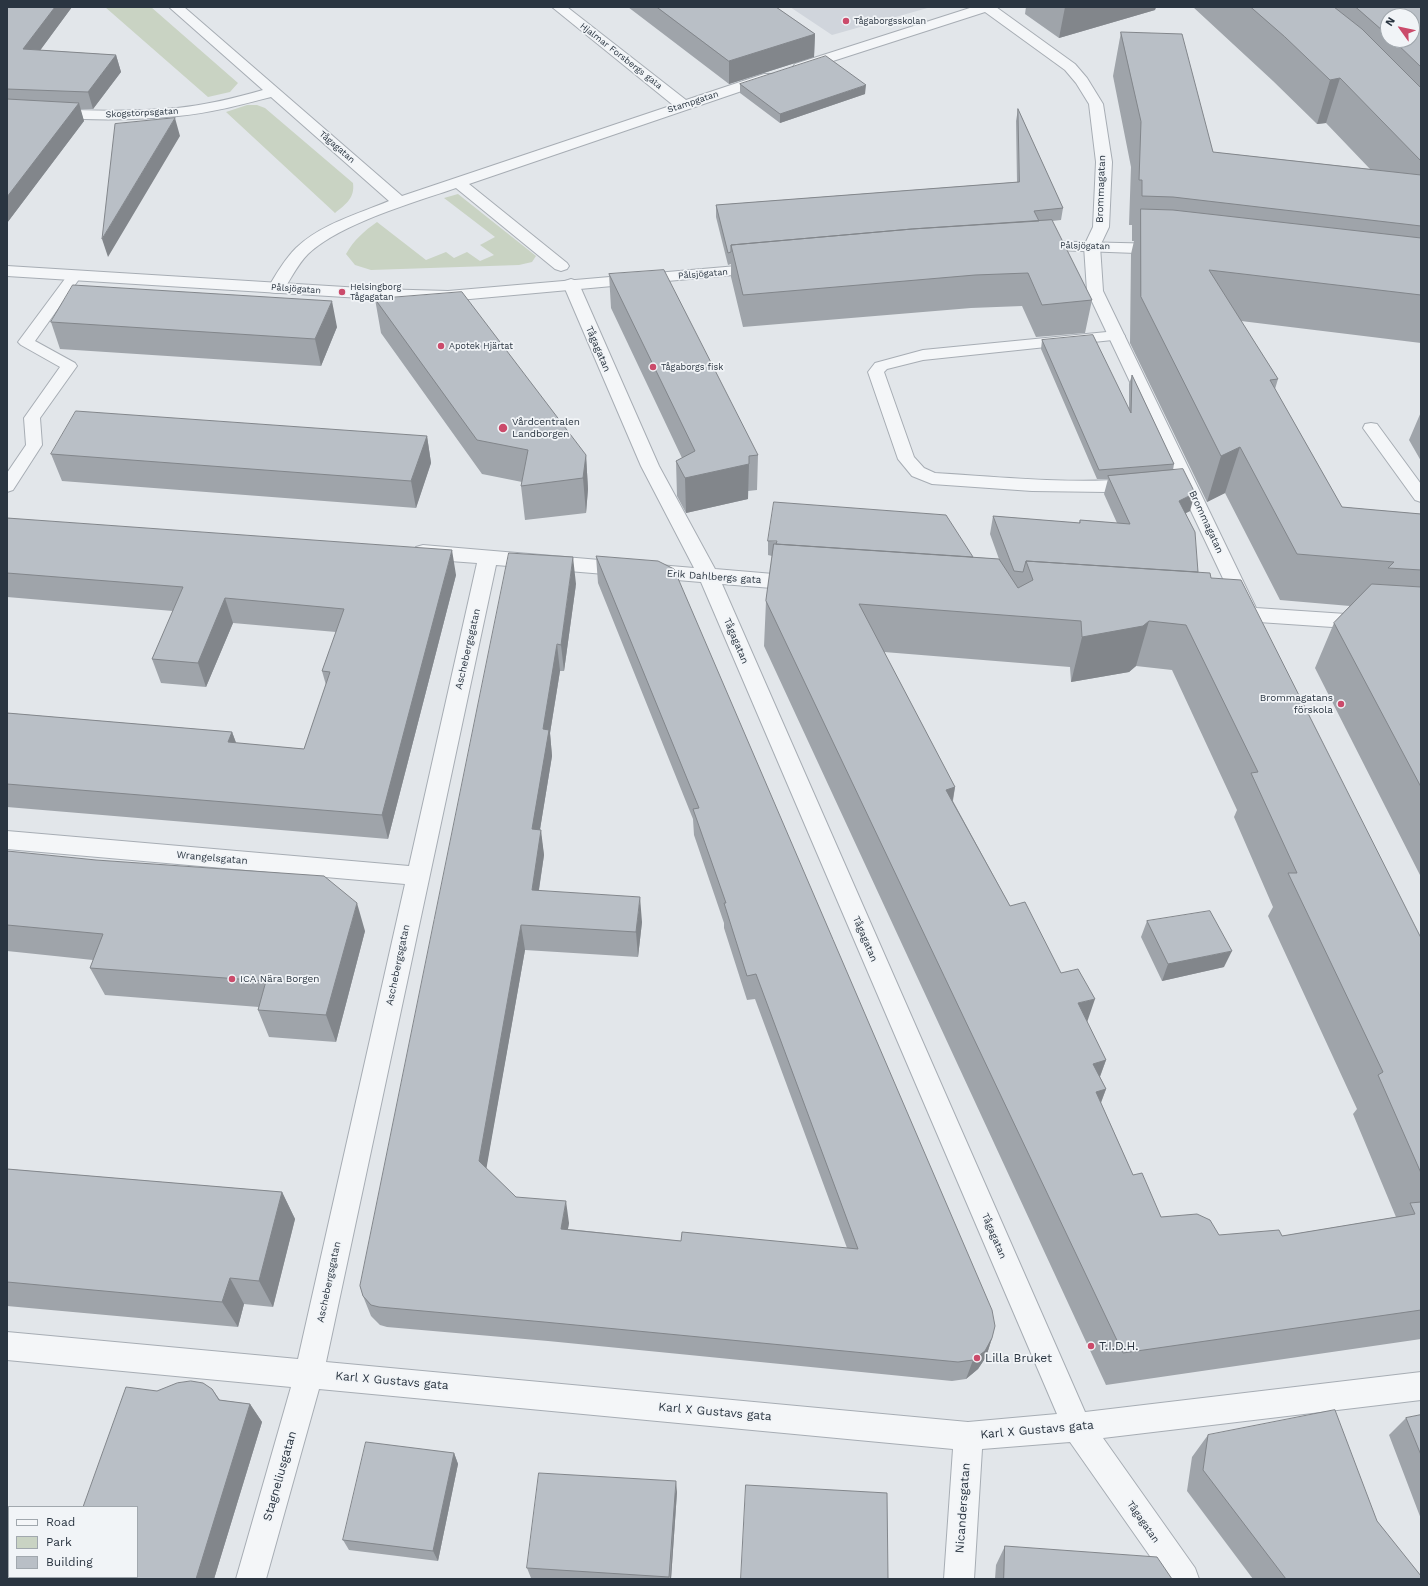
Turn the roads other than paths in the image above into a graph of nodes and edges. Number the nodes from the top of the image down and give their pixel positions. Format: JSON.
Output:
{"nodes":[{"id":1,"x":176,"y":7,"type":"edge"},
{"id":2,"x":559,"y":7,"type":"edge"},
{"id":3,"x":987,"y":7,"type":"edge"},
{"id":4,"x":274,"y":92,"type":"junction"},
{"id":5,"x":683,"y":105,"type":"junction"},
{"id":6,"x":7,"y":111,"type":"edge"},
{"id":7,"x":458,"y":182,"type":"junction"},
{"id":8,"x":400,"y":202,"type":"junction"},
{"id":9,"x":1092,"y":246,"type":"junction"},
{"id":10,"x":1022,"y":247,"type":"edge"},
{"id":11,"x":1177,"y":251,"type":"edge"},
{"id":12,"x":776,"y":267,"type":"edge"},
{"id":13,"x":7,"y":271,"type":"edge"},
{"id":14,"x":75,"y":275,"type":"junction"},
{"id":15,"x":566,"y":275,"type":"junction"},
{"id":16,"x":276,"y":288,"type":"junction"},
{"id":17,"x":1117,"y":336,"type":"junction"},
{"id":18,"x":1371,"y":428,"type":"dead end"},
{"id":19,"x":1146,"y":484,"type":"edge"},
{"id":20,"x":7,"y":486,"type":"edge"},
{"id":21,"x":1421,"y":496,"type":"edge"},
{"id":22,"x":401,"y":550,"type":"edge"},
{"id":23,"x":488,"y":557,"type":"junction"},
{"id":24,"x":708,"y":577,"type":"junction"},
{"id":25,"x":812,"y":584,"type":"edge"},
{"id":26,"x":1210,"y":612,"type":"edge"},
{"id":27,"x":1253,"y":622,"type":"junction"},
{"id":28,"x":1421,"y":626,"type":"edge"},
{"id":29,"x":7,"y":840,"type":"edge"},
{"id":30,"x":417,"y":876,"type":"junction"},
{"id":31,"x":7,"y":1346,"type":"edge"},
{"id":32,"x":309,"y":1373,"type":"junction"},
{"id":33,"x":1421,"y":1386,"type":"edge"},
{"id":34,"x":1077,"y":1427,"type":"junction"},
{"id":35,"x":968,"y":1436,"type":"junction"},
{"id":36,"x":251,"y":1579,"type":"edge"},
{"id":37,"x":959,"y":1579,"type":"edge"},
{"id":38,"x":1184,"y":1579,"type":"edge"}],
"edges":[{"from":1,"to":4,"type":"street","name":"Tågagatan"},
{"from":2,"to":5,"type":"street","name":"Hjalmar Forsbergs gata"},
{"from":3,"to":5,"type":"street","name":"Stampgatan"},
{"from":3,"to":9,"type":"street","name":"Brommagatan"},
{"from":4,"to":6,"type":"street","name":"Skogstorpsgatan"},
{"from":4,"to":8,"type":"street","name":"Tågagatan"},
{"from":5,"to":7,"type":"street","name":"Stampgatan"},
{"from":7,"to":8,"type":"street","name":"Stampgatan"},
{"from":7,"to":15,"type":"street","name":"Tågagatan"},
{"from":8,"to":16,"type":"street"},
{"from":9,"to":10,"type":"street","name":"Pålsjögatan"},
{"from":9,"to":11,"type":"street","name":"Pålsjögatan"},
{"from":9,"to":17,"type":"street","name":"Brommagatan"},
{"from":12,"to":15,"type":"street","name":"Pålsjögatan"},
{"from":13,"to":14,"type":"street","name":"Pålsjögatan"},
{"from":14,"to":16,"type":"street","name":"Pålsjögatan"},
{"from":14,"to":20,"type":"lane"},
{"from":15,"to":16,"type":"street","name":"Pålsjögatan"},
{"from":15,"to":24,"type":"street","name":"Tågagatan"},
{"from":17,"to":19,"type":"lane"},
{"from":17,"to":27,"type":"street","name":"Brommagatan"},
{"from":18,"to":21,"type":"lane"},
{"from":22,"to":23,"type":"street","name":"Erik Dahlbergs gata"},
{"from":23,"to":24,"type":"street","name":"Erik Dahlbergs gata"},
{"from":23,"to":30,"type":"street","name":"Aschebergsgatan"},
{"from":24,"to":25,"type":"street","name":"Erik Dahlbergs gata"},
{"from":24,"to":34,"type":"street","name":"Tågagatan"},
{"from":26,"to":27,"type":"street"},
{"from":27,"to":28,"type":"street"},
{"from":29,"to":30,"type":"street","name":"Wrangelsgatan"},
{"from":30,"to":32,"type":"street","name":"Aschebergsgatan"},
{"from":31,"to":32,"type":"street","name":"Karl X Gustavs gata"},
{"from":32,"to":35,"type":"street","name":"Karl X Gustavs gata"},
{"from":32,"to":36,"type":"street","name":"Stagneliusgatan"},
{"from":33,"to":34,"type":"street","name":"Karl X Gustavs gata"},
{"from":34,"to":35,"type":"street","name":"Karl X Gustavs gata"},
{"from":34,"to":38,"type":"street","name":"Tågagatan"},
{"from":35,"to":37,"type":"street","name":"Nicandersgatan"}]}
